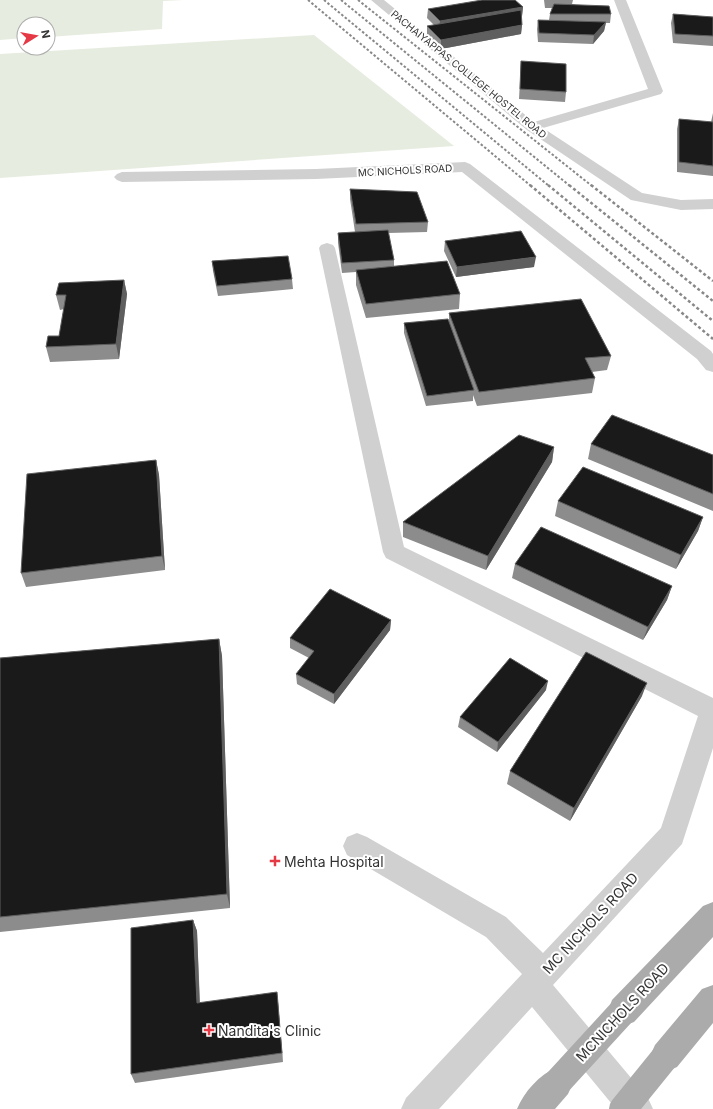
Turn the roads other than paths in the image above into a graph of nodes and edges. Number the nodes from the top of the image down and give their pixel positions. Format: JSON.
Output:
{"nodes":[{"id":1,"x":377,"y":0,"type":"edge"},
{"id":2,"x":620,"y":0,"type":"edge"},
{"id":3,"x":532,"y":127,"type":"junction"},
{"id":4,"x":122,"y":176,"type":"dead end"},
{"id":5,"x":713,"y":204,"type":"edge"},
{"id":6,"x":327,"y":248,"type":"dead end"},
{"id":7,"x":713,"y":366,"type":"edge"},
{"id":8,"x":712,"y":710,"type":"edge"},
{"id":9,"x":357,"y":846,"type":"dead end"},
{"id":10,"x":713,"y":916,"type":"edge"},
{"id":11,"x":538,"y":979,"type":"junction"},
{"id":12,"x":713,"y":1000,"type":"edge"},
{"id":13,"x":417,"y":1109,"type":"edge"},
{"id":14,"x":533,"y":1109,"type":"edge"},
{"id":15,"x":622,"y":1109,"type":"edge"},
{"id":16,"x":637,"y":1109,"type":"edge"}],
"edges":[{"from":1,"to":3,"type":"street","name":"PACHAIYAPPAS COLLEGE HOSTEL ROAD"},
{"from":2,"to":3,"type":"street"},
{"from":3,"to":5,"type":"street","name":"PACHAIYAPPAS COLLEGE HOSTEL ROAD"},
{"from":4,"to":7,"type":"street","name":"MC NICHOLS ROAD"},
{"from":6,"to":8,"type":"street"},
{"from":8,"to":11,"type":"street","name":"MC NICHOLS ROAD"},
{"from":9,"to":11,"type":"street"},
{"from":10,"to":14,"type":"main road","name":"MCNICHOLS ROAD","bridge":true},
{"from":11,"to":13,"type":"street","name":"MC NICHOLS ROAD"},
{"from":11,"to":16,"type":"street"},
{"from":12,"to":15,"type":"main road","bridge":true}]}
